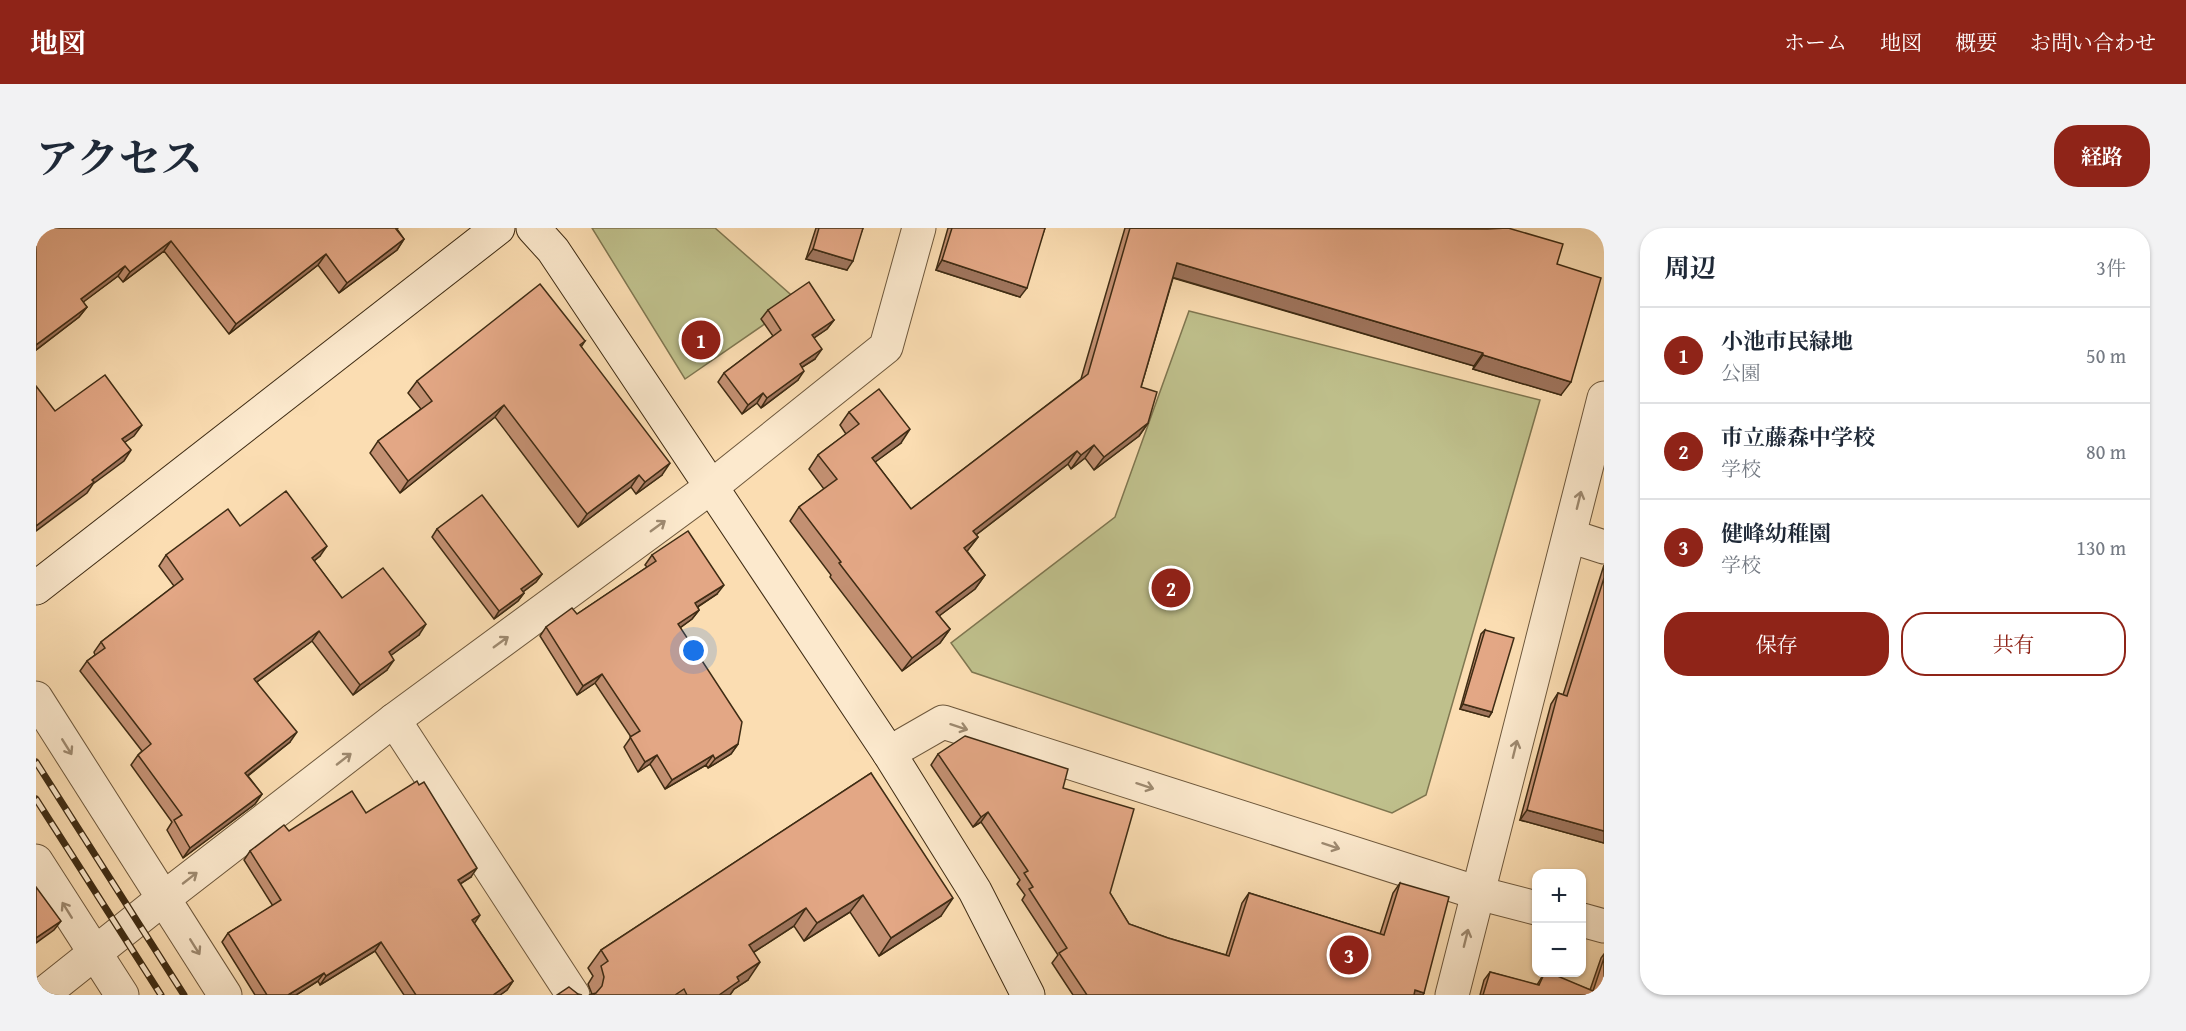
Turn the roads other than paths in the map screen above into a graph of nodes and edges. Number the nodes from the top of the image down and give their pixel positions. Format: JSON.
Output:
{"nodes":[{"id":1,"x":498,"y":228,"type":"edge"},
{"id":2,"x":533,"y":228,"type":"edge"},
{"id":3,"x":919,"y":228,"type":"edge"},
{"id":4,"x":1604,"y":398,"type":"edge"},
{"id":5,"x":711,"y":487,"type":"junction"},
{"id":6,"x":1570,"y":536,"type":"junction"},
{"id":7,"x":1604,"y":547,"type":"edge"},
{"id":8,"x":36,"y":588,"type":"edge"},
{"id":9,"x":36,"y":698,"type":"edge"},
{"id":10,"x":394,"y":720,"type":"junction"},
{"id":11,"x":889,"y":753,"type":"junction"},
{"id":12,"x":36,"y":861,"type":"edge"},
{"id":13,"x":1478,"y":893,"type":"junction"},
{"id":14,"x":164,"y":898,"type":"junction"},
{"id":15,"x":1532,"y":907,"type":"edge"},
{"id":16,"x":1586,"y":921,"type":"edge"},
{"id":17,"x":1604,"y":926,"type":"edge"},
{"id":18,"x":94,"y":953,"type":"junction"},
{"id":19,"x":42,"y":995,"type":"edge"},
{"id":20,"x":122,"y":995,"type":"edge"},
{"id":21,"x":225,"y":995,"type":"edge"},
{"id":22,"x":573,"y":995,"type":"edge"},
{"id":23,"x":1028,"y":995,"type":"edge"},
{"id":24,"x":1452,"y":995,"type":"edge"}],
"edges":[{"from":1,"to":8,"type":"street"},
{"from":2,"to":5,"type":"street"},
{"from":3,"to":5,"type":"street"},
{"from":6,"to":4,"type":"street","one_way":true},
{"from":10,"to":5,"type":"street","one_way":true},
{"from":5,"to":11,"type":"street"},
{"from":6,"to":7,"type":"street"},
{"from":13,"to":6,"type":"street","one_way":true},
{"from":9,"to":14,"type":"street","one_way":true},
{"from":14,"to":10,"type":"street","one_way":true},
{"from":10,"to":22,"type":"street"},
{"from":11,"to":13,"type":"street","one_way":true},
{"from":11,"to":23,"type":"street"},
{"from":18,"to":12,"type":"street","one_way":true},
{"from":13,"to":15,"type":"street"},
{"from":24,"to":13,"type":"street","one_way":true},
{"from":14,"to":18,"type":"street"},
{"from":14,"to":21,"type":"street","one_way":true},
{"from":16,"to":17,"type":"street"},
{"from":18,"to":19,"type":"street"},
{"from":18,"to":20,"type":"street"}]}
